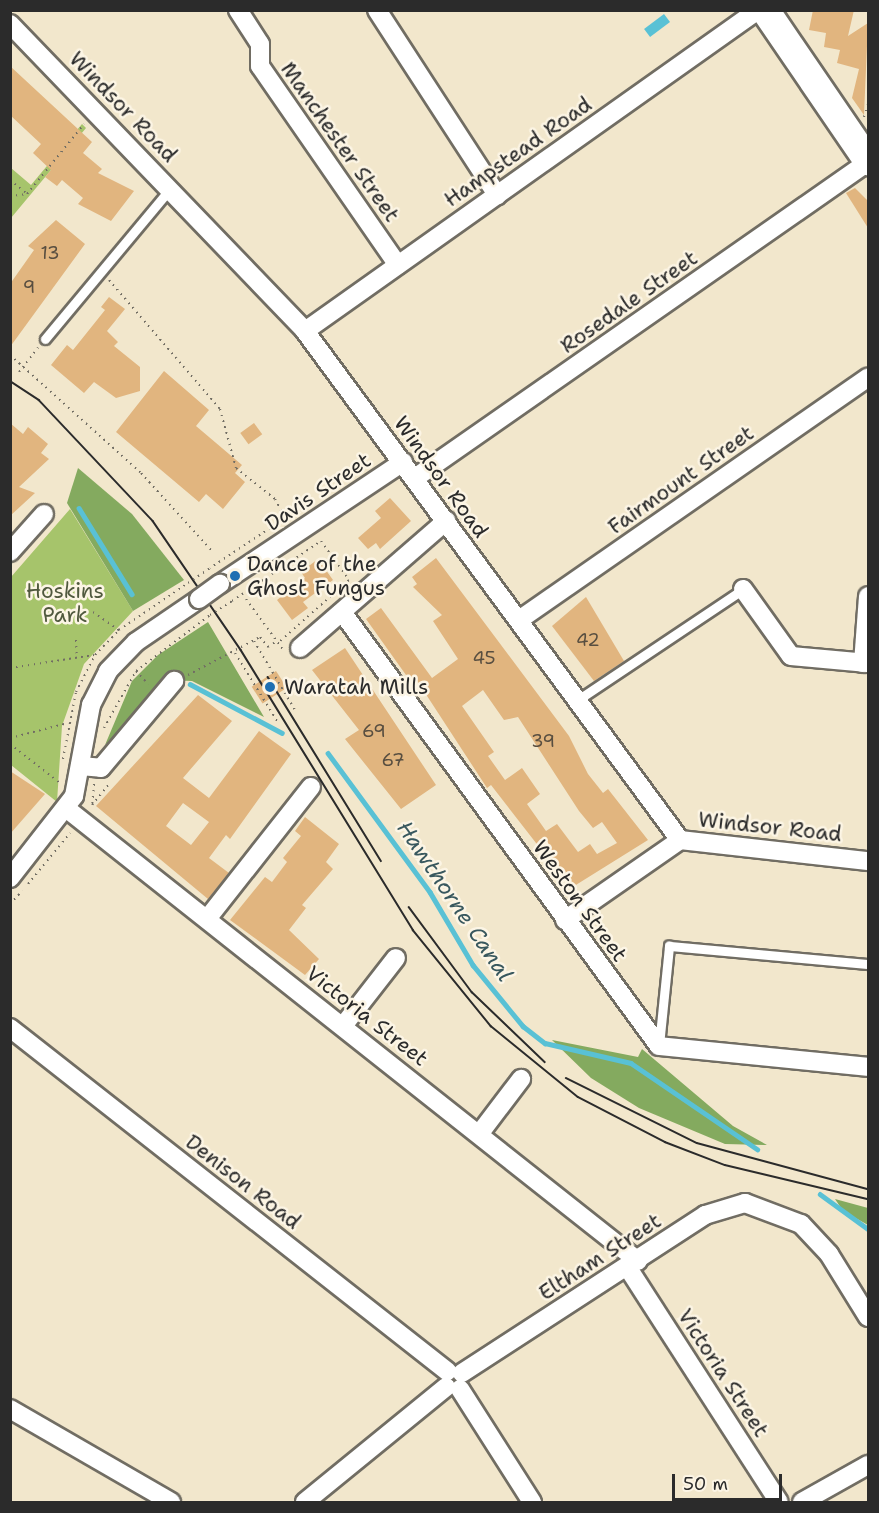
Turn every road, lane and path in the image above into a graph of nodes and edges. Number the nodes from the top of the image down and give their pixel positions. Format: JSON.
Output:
{"nodes":[{"id":1,"x":238,"y":10,"type":"edge"},
{"id":2,"x":377,"y":10,"type":"edge"},
{"id":3,"x":758,"y":10,"type":"edge"},
{"id":4,"x":765,"y":10,"type":"edge"},
{"id":5,"x":10,"y":24,"type":"edge"},
{"id":6,"x":96,"y":111,"type":"junction"},
{"id":7,"x":868,"y":161,"type":"edge"},
{"id":8,"x":10,"y":180,"type":"edge"},
{"id":9,"x":170,"y":189,"type":"junction"},
{"id":10,"x":27,"y":194,"type":"junction"},
{"id":11,"x":497,"y":195,"type":"junction"},
{"id":12,"x":10,"y":196,"type":"edge"},
{"id":13,"x":398,"y":265,"type":"junction"},
{"id":14,"x":103,"y":273,"type":"junction"},
{"id":15,"x":305,"y":331,"type":"junction"},
{"id":16,"x":45,"y":339,"type":"joint"},
{"id":17,"x":10,"y":355,"type":"edge"},
{"id":18,"x":24,"y":365,"type":"junction"},
{"id":19,"x":19,"y":372,"type":"dead end"},
{"id":20,"x":868,"y":377,"type":"edge"},
{"id":21,"x":403,"y":462,"type":"junction"},
{"id":22,"x":415,"y":478,"type":"junction"},
{"id":23,"x":44,"y":514,"type":"dead end"},
{"id":24,"x":446,"y":521,"type":"junction"},
{"id":25,"x":10,"y":552,"type":"edge"},
{"id":26,"x":213,"y":552,"type":"dead end"},
{"id":27,"x":743,"y":589,"type":"joint"},
{"id":28,"x":868,"y":596,"type":"edge"},
{"id":29,"x":246,"y":599,"type":"dead end"},
{"id":30,"x":93,"y":612,"type":"dead end"},
{"id":31,"x":342,"y":612,"type":"junction"},
{"id":32,"x":519,"y":620,"type":"junction"},
{"id":33,"x":76,"y":640,"type":"dead end"},
{"id":34,"x":254,"y":641,"type":"junction"},
{"id":35,"x":277,"y":642,"type":"junction"},
{"id":36,"x":300,"y":648,"type":"dead end"},
{"id":37,"x":121,"y":654,"type":"junction"},
{"id":38,"x":236,"y":654,"type":"junction"},
{"id":39,"x":77,"y":658,"type":"junction"},
{"id":40,"x":866,"y":663,"type":"edge"},
{"id":41,"x":10,"y":668,"type":"edge"},
{"id":42,"x":136,"y":671,"type":"junction"},
{"id":43,"x":174,"y":681,"type":"joint"},
{"id":44,"x":150,"y":686,"type":"dead end"},
{"id":45,"x":576,"y":701,"type":"junction"},
{"id":46,"x":295,"y":710,"type":"dead end"},
{"id":47,"x":277,"y":721,"type":"dead end"},
{"id":48,"x":68,"y":723,"type":"dead end"},
{"id":49,"x":104,"y":730,"type":"dead end"},
{"id":50,"x":10,"y":738,"type":"edge"},
{"id":51,"x":10,"y":744,"type":"edge"},
{"id":52,"x":80,"y":766,"type":"junction"},
{"id":53,"x":60,"y":783,"type":"dead end"},
{"id":54,"x":311,"y":787,"type":"dead end"},
{"id":55,"x":67,"y":809,"type":"junction"},
{"id":56,"x":71,"y":831,"type":"dead end"},
{"id":57,"x":680,"y":840,"type":"junction"},
{"id":58,"x":868,"y":861,"type":"edge"},
{"id":59,"x":10,"y":878,"type":"edge"},
{"id":60,"x":10,"y":904,"type":"edge"},
{"id":61,"x":207,"y":919,"type":"junction"},
{"id":62,"x":565,"y":920,"type":"junction"},
{"id":63,"x":396,"y":958,"type":"dead end"},
{"id":64,"x":868,"y":964,"type":"edge"},
{"id":65,"x":343,"y":1026,"type":"junction"},
{"id":66,"x":10,"y":1028,"type":"edge"},
{"id":67,"x":659,"y":1046,"type":"junction"},
{"id":68,"x":868,"y":1066,"type":"edge"},
{"id":69,"x":521,"y":1080,"type":"dead end"},
{"id":70,"x":480,"y":1133,"type":"junction"},
{"id":71,"x":633,"y":1264,"type":"junction"},
{"id":72,"x":868,"y":1317,"type":"edge"},
{"id":73,"x":454,"y":1380,"type":"junction"},
{"id":74,"x":10,"y":1409,"type":"edge"},
{"id":75,"x":868,"y":1465,"type":"edge"},
{"id":76,"x":171,"y":1503,"type":"edge"},
{"id":77,"x":305,"y":1503,"type":"edge"},
{"id":78,"x":532,"y":1503,"type":"edge"},
{"id":79,"x":780,"y":1503,"type":"edge"},
{"id":80,"x":802,"y":1503,"type":"edge"}],
"edges":[{"from":1,"to":13,"type":"street","name":"Manchester Street"},
{"from":2,"to":11,"type":"street"},
{"from":3,"to":11,"type":"street","name":"Hampstead Road"},
{"from":4,"to":7,"type":"main road"},
{"from":5,"to":6,"type":"street","name":"Windsor Road"},
{"from":6,"to":9,"type":"street","name":"Windsor Road"},
{"from":6,"to":10,"type":"path"},
{"from":7,"to":22,"type":"street","name":"Rosedale Street"},
{"from":8,"to":10,"type":"path"},
{"from":9,"to":14,"type":"lane"},
{"from":9,"to":15,"type":"street","name":"Windsor Road"},
{"from":10,"to":12,"type":"path"},
{"from":11,"to":13,"type":"street","name":"Hampstead Road"},
{"from":13,"to":15,"type":"street","name":"Hampstead Road"},
{"from":14,"to":16,"type":"lane"},
{"from":14,"to":30,"type":"path","bridge":true},
{"from":15,"to":21,"type":"street","name":"Windsor Road"},
{"from":16,"to":18,"type":"path"},
{"from":17,"to":18,"type":"path"},
{"from":18,"to":19,"type":"path"},
{"from":18,"to":26,"type":"path"},
{"from":20,"to":32,"type":"street","name":"Fairmount Street"},
{"from":21,"to":22,"type":"street","name":"Windsor Road"},
{"from":21,"to":37,"type":"street","name":"Davis Street","bridge":true},
{"from":22,"to":24,"type":"street","name":"Windsor Road"},
{"from":23,"to":25,"type":"street"},
{"from":24,"to":31,"type":"street"},
{"from":24,"to":32,"type":"street","name":"Windsor Road"},
{"from":27,"to":40,"type":"street"},
{"from":27,"to":45,"type":"lane"},
{"from":28,"to":40,"type":"street"},
{"from":29,"to":35,"type":"path"},
{"from":31,"to":36,"type":"street"},
{"from":31,"to":62,"type":"street","name":"Weston Street"},
{"from":32,"to":45,"type":"street","name":"Windsor Road"},
{"from":33,"to":39,"type":"path"},
{"from":34,"to":35,"type":"path"},
{"from":34,"to":38,"type":"path"},
{"from":34,"to":46,"type":"path"},
{"from":35,"to":42,"type":"path","bridge":true},
{"from":37,"to":39,"type":"path"},
{"from":37,"to":52,"type":"street","name":"Davis Street"},
{"from":38,"to":43,"type":"path"},
{"from":38,"to":47,"type":"path"},
{"from":39,"to":41,"type":"path"},
{"from":42,"to":44,"type":"path"},
{"from":42,"to":49,"type":"path"},
{"from":43,"to":52,"type":"street"},
{"from":45,"to":57,"type":"street","name":"Windsor Road"},
{"from":48,"to":50,"type":"path"},
{"from":51,"to":53,"type":"path"},
{"from":52,"to":55,"type":"street","name":"Davis Street"},
{"from":54,"to":61,"type":"street"},
{"from":55,"to":59,"type":"street","name":"Davis Street"},
{"from":55,"to":61,"type":"street","name":"Victoria Street"},
{"from":56,"to":60,"type":"path"},
{"from":57,"to":58,"type":"street","name":"Windsor Road"},
{"from":57,"to":62,"type":"street"},
{"from":61,"to":65,"type":"street","name":"Victoria Street"},
{"from":62,"to":67,"type":"street","name":"Weston Street"},
{"from":63,"to":65,"type":"street"},
{"from":64,"to":67,"type":"lane"},
{"from":65,"to":70,"type":"street","name":"Victoria Street"},
{"from":66,"to":73,"type":"street","name":"Denison Road"},
{"from":67,"to":68,"type":"street"},
{"from":69,"to":70,"type":"street"},
{"from":70,"to":71,"type":"street","name":"Victoria Street"},
{"from":71,"to":72,"type":"street","name":"Eltham Street"},
{"from":71,"to":73,"type":"street","name":"Eltham Street"},
{"from":71,"to":79,"type":"street","name":"Victoria Street"},
{"from":73,"to":77,"type":"street","name":"Eltham Street"},
{"from":73,"to":78,"type":"street","name":"Denison Road"},
{"from":74,"to":76,"type":"street"},
{"from":75,"to":80,"type":"street"}]}
